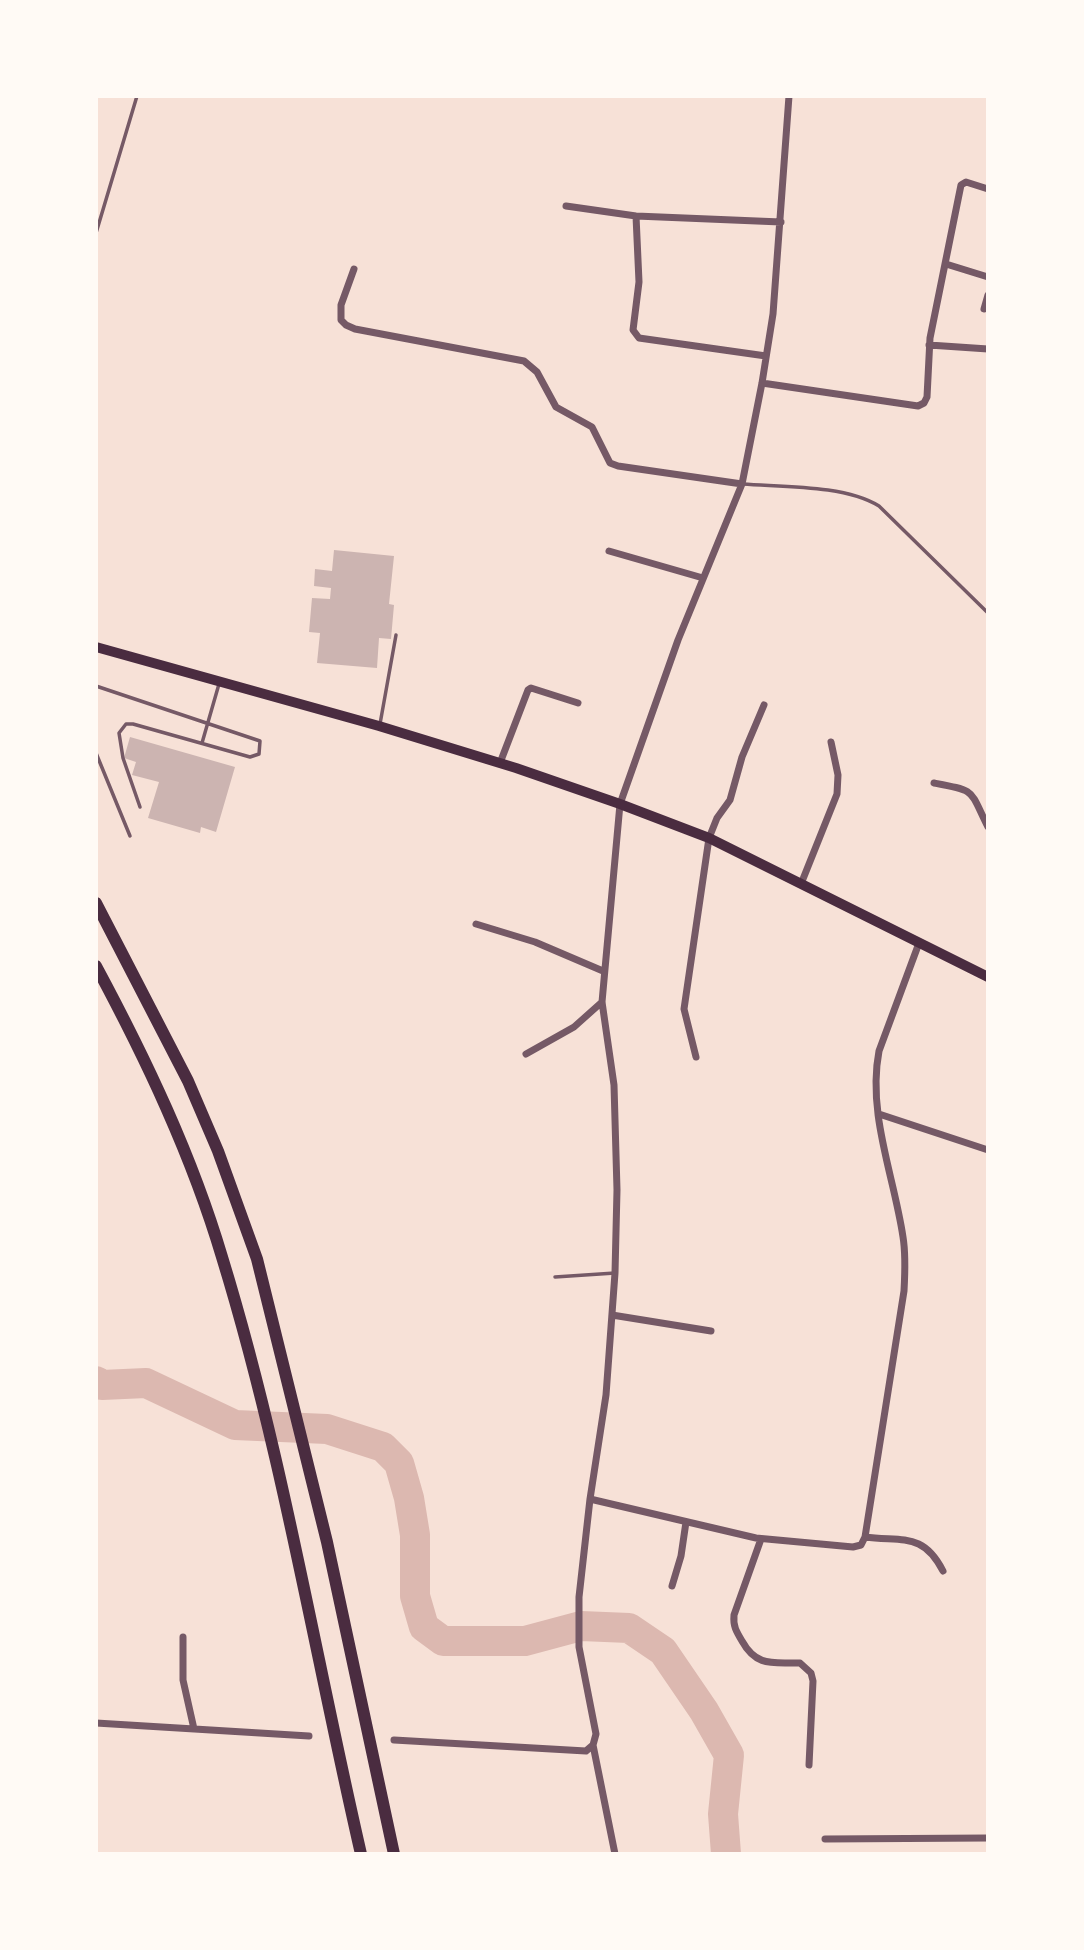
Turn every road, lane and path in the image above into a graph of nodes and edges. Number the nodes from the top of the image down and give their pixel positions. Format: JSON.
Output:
{"nodes":[{"id":1,"x":137,"y":96,"type":"edge"},
{"id":2,"x":789,"y":96,"type":"edge"},
{"id":3,"x":988,"y":189,"type":"edge"},
{"id":4,"x":566,"y":206,"type":"dead end"},
{"id":5,"x":635,"y":216,"type":"junction"},
{"id":6,"x":781,"y":222,"type":"junction"},
{"id":7,"x":96,"y":233,"type":"edge"},
{"id":8,"x":946,"y":264,"type":"junction"},
{"id":9,"x":354,"y":269,"type":"dead end"},
{"id":10,"x":988,"y":277,"type":"edge"},
{"id":11,"x":988,"y":295,"type":"edge"},
{"id":12,"x":984,"y":309,"type":"dead end"},
{"id":13,"x":929,"y":345,"type":"junction"},
{"id":14,"x":988,"y":349,"type":"edge"},
{"id":15,"x":766,"y":356,"type":"junction"},
{"id":16,"x":762,"y":383,"type":"junction"},
{"id":17,"x":742,"y":484,"type":"junction"},
{"id":18,"x":609,"y":551,"type":"dead end"},
{"id":19,"x":703,"y":578,"type":"junction"},
{"id":20,"x":988,"y":613,"type":"edge"},
{"id":21,"x":396,"y":635,"type":"dead end"},
{"id":22,"x":96,"y":647,"type":"edge"},
{"id":23,"x":220,"y":681,"type":"junction"},
{"id":24,"x":96,"y":686,"type":"edge"},
{"id":25,"x":578,"y":703,"type":"dead end"},
{"id":26,"x":764,"y":705,"type":"dead end"},
{"id":27,"x":208,"y":722,"type":"junction"},
{"id":28,"x":379,"y":726,"type":"junction"},
{"id":29,"x":831,"y":741,"type":"dead end"},
{"id":30,"x":202,"y":743,"type":"junction"},
{"id":31,"x":96,"y":753,"type":"edge"},
{"id":32,"x":500,"y":763,"type":"junction"},
{"id":33,"x":934,"y":783,"type":"dead end"},
{"id":34,"x":620,"y":804,"type":"junction"},
{"id":35,"x":140,"y":807,"type":"dead end"},
{"id":36,"x":988,"y":827,"type":"edge"},
{"id":37,"x":130,"y":836,"type":"dead end"},
{"id":38,"x":709,"y":838,"type":"junction"},
{"id":39,"x":801,"y":884,"type":"junction"},
{"id":40,"x":96,"y":903,"type":"edge"},
{"id":41,"x":476,"y":924,"type":"dead end"},
{"id":42,"x":919,"y":943,"type":"junction"},
{"id":43,"x":96,"y":967,"type":"edge"},
{"id":44,"x":603,"y":971,"type":"junction"},
{"id":45,"x":988,"y":977,"type":"edge"},
{"id":46,"x":602,"y":1002,"type":"junction"},
{"id":47,"x":526,"y":1054,"type":"dead end"},
{"id":48,"x":696,"y":1058,"type":"dead end"},
{"id":49,"x":879,"y":1114,"type":"junction"},
{"id":50,"x":988,"y":1150,"type":"edge"},
{"id":51,"x":615,"y":1273,"type":"junction"},
{"id":52,"x":555,"y":1277,"type":"dead end"},
{"id":53,"x":612,"y":1315,"type":"junction"},
{"id":54,"x":711,"y":1331,"type":"dead end"},
{"id":55,"x":590,"y":1499,"type":"junction"},
{"id":56,"x":686,"y":1522,"type":"junction"},
{"id":57,"x":865,"y":1537,"type":"junction"},
{"id":58,"x":761,"y":1539,"type":"junction"},
{"id":59,"x":943,"y":1571,"type":"dead end"},
{"id":60,"x":672,"y":1586,"type":"dead end"},
{"id":61,"x":183,"y":1637,"type":"dead end"},
{"id":62,"x":96,"y":1723,"type":"edge"},
{"id":63,"x":194,"y":1729,"type":"junction"},
{"id":64,"x":309,"y":1735,"type":"dead end"},
{"id":65,"x":394,"y":1740,"type":"dead end"},
{"id":66,"x":593,"y":1745,"type":"junction"},
{"id":67,"x":809,"y":1765,"type":"dead end"},
{"id":68,"x":988,"y":1838,"type":"edge"},
{"id":69,"x":825,"y":1839,"type":"dead end"},
{"id":70,"x":361,"y":1854,"type":"edge"},
{"id":71,"x":394,"y":1854,"type":"edge"},
{"id":72,"x":615,"y":1854,"type":"edge"}],
"edges":[{"from":1,"to":7,"type":"lane"},
{"from":2,"to":6,"type":"street"},
{"from":3,"to":8,"type":"street"},
{"from":4,"to":5,"type":"street"},
{"from":5,"to":6,"type":"street"},
{"from":5,"to":15,"type":"street"},
{"from":6,"to":15,"type":"street"},
{"from":8,"to":10,"type":"street"},
{"from":8,"to":13,"type":"street"},
{"from":9,"to":17,"type":"street"},
{"from":11,"to":12,"type":"street"},
{"from":13,"to":14,"type":"street"},
{"from":13,"to":16,"type":"street"},
{"from":15,"to":16,"type":"street"},
{"from":16,"to":17,"type":"street"},
{"from":17,"to":19,"type":"street"},
{"from":17,"to":20,"type":"lane"},
{"from":18,"to":19,"type":"street"},
{"from":19,"to":34,"type":"street"},
{"from":21,"to":28,"type":"lane"},
{"from":22,"to":23,"type":"main road"},
{"from":23,"to":27,"type":"lane"},
{"from":23,"to":28,"type":"main road"},
{"from":24,"to":27,"type":"lane"},
{"from":25,"to":32,"type":"street"},
{"from":26,"to":38,"type":"street"},
{"from":27,"to":30,"type":"lane"},
{"from":27,"to":30,"type":"lane"},
{"from":28,"to":32,"type":"main road"},
{"from":29,"to":39,"type":"street"},
{"from":30,"to":35,"type":"lane"},
{"from":31,"to":37,"type":"lane"},
{"from":32,"to":34,"type":"main road"},
{"from":33,"to":36,"type":"street"},
{"from":34,"to":38,"type":"main road"},
{"from":34,"to":44,"type":"street"},
{"from":38,"to":39,"type":"main road"},
{"from":38,"to":48,"type":"street"},
{"from":39,"to":42,"type":"main road"},
{"from":40,"to":71,"type":"highway"},
{"from":41,"to":44,"type":"street"},
{"from":42,"to":45,"type":"main road"},
{"from":42,"to":49,"type":"street"},
{"from":43,"to":70,"type":"highway"},
{"from":44,"to":46,"type":"street"},
{"from":46,"to":47,"type":"street"},
{"from":46,"to":51,"type":"street"},
{"from":49,"to":50,"type":"street"},
{"from":49,"to":57,"type":"street"},
{"from":51,"to":52,"type":"lane"},
{"from":51,"to":53,"type":"street"},
{"from":53,"to":54,"type":"street"},
{"from":53,"to":55,"type":"street"},
{"from":55,"to":56,"type":"street"},
{"from":55,"to":66,"type":"street"},
{"from":56,"to":58,"type":"street"},
{"from":56,"to":60,"type":"street"},
{"from":57,"to":58,"type":"street"},
{"from":57,"to":59,"type":"street"},
{"from":58,"to":67,"type":"street"},
{"from":61,"to":63,"type":"street"},
{"from":62,"to":63,"type":"street"},
{"from":63,"to":64,"type":"street"},
{"from":65,"to":66,"type":"street"},
{"from":66,"to":72,"type":"street"},
{"from":68,"to":69,"type":"street"}]}
